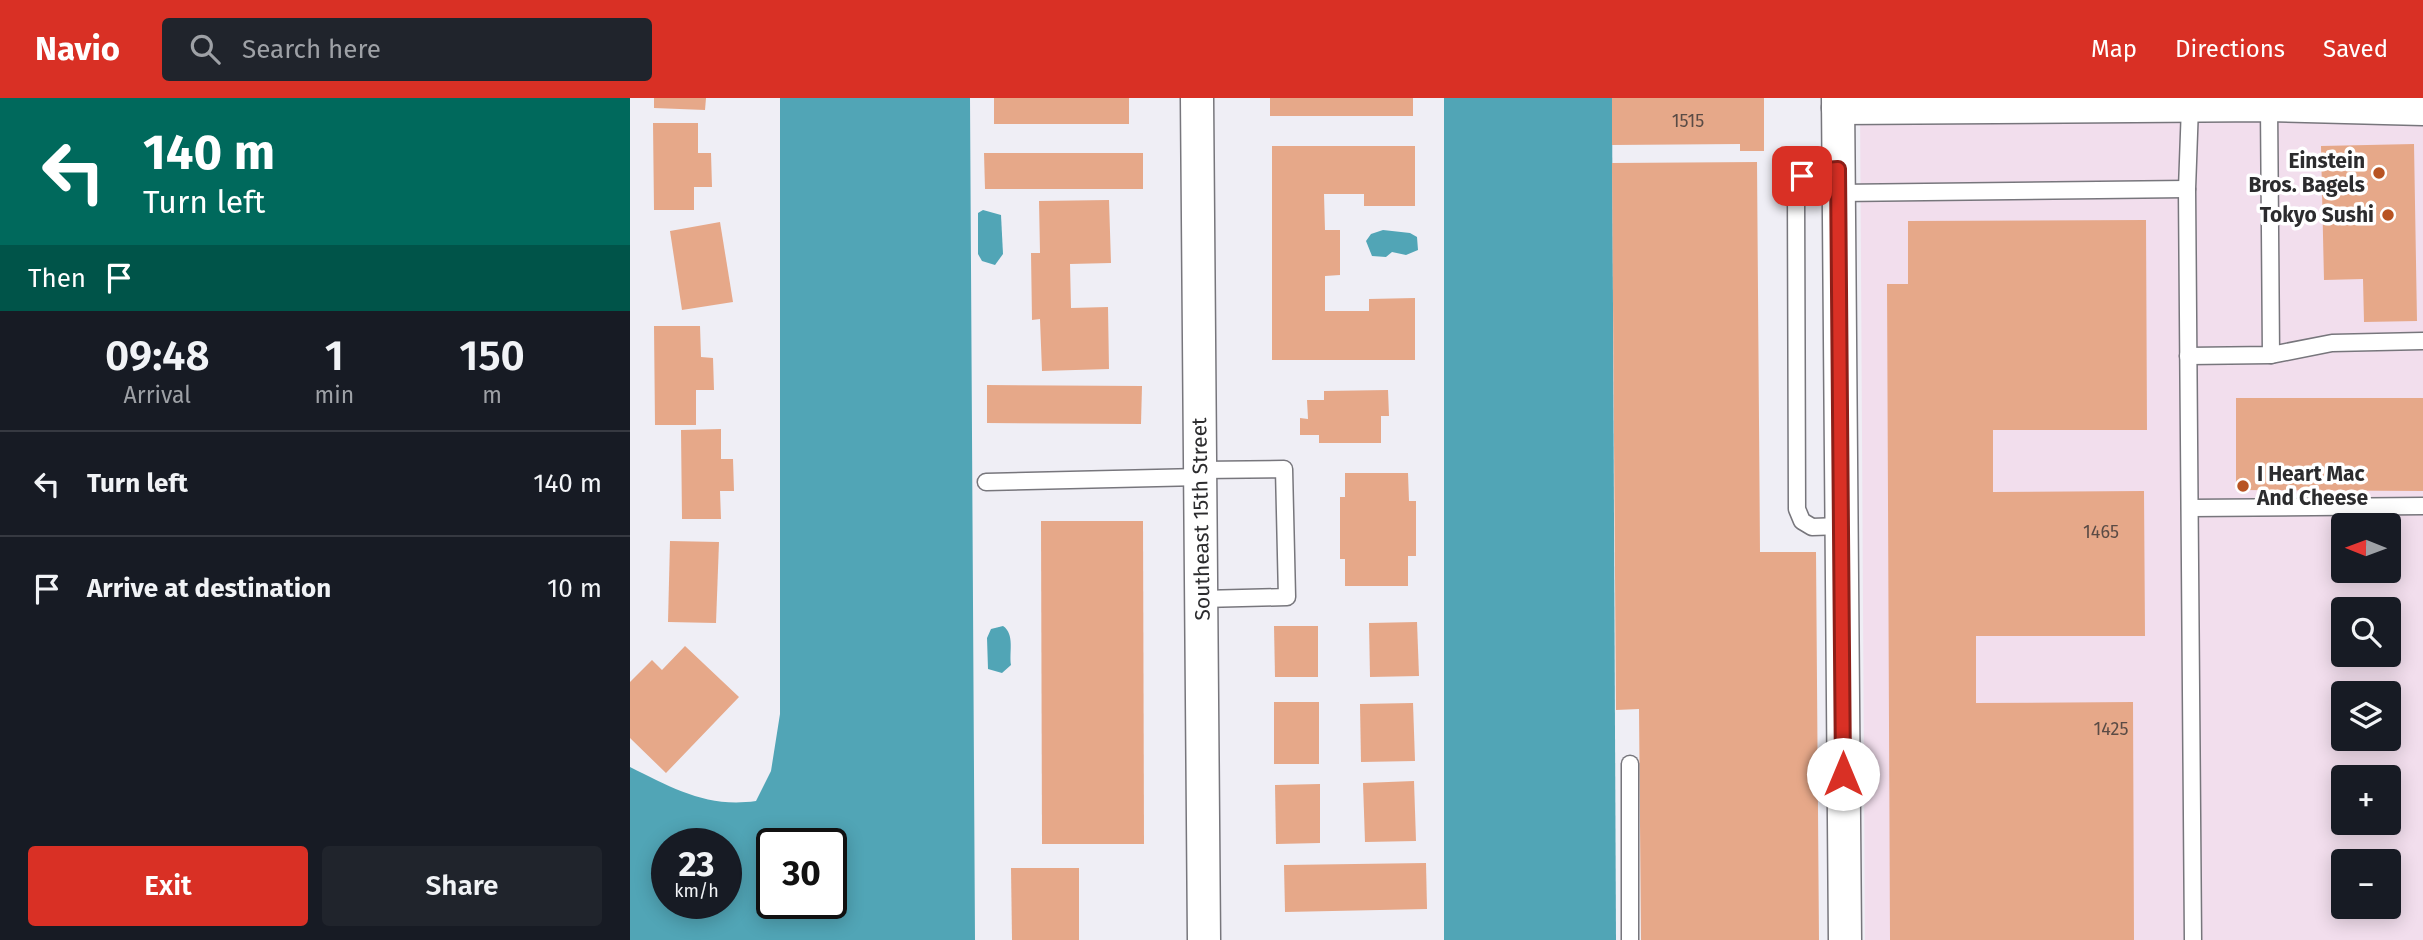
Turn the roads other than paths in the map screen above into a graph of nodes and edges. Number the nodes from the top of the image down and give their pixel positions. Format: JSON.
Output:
{"nodes":[{"id":1,"x":1197,"y":98,"type":"edge"},
{"id":2,"x":1838,"y":103,"type":"edge"},
{"id":3,"x":2269,"y":105,"type":"junction"},
{"id":4,"x":2190,"y":106,"type":"junction"},
{"id":5,"x":2423,"y":109,"type":"edge"},
{"id":6,"x":1838,"y":181,"type":"junction"},
{"id":7,"x":2187,"y":189,"type":"junction"},
{"id":8,"x":2423,"y":341,"type":"edge"},
{"id":9,"x":2271,"y":355,"type":"junction"},
{"id":10,"x":2188,"y":356,"type":"junction"},
{"id":11,"x":1200,"y":473,"type":"junction"},
{"id":12,"x":986,"y":482,"type":"dead end"},
{"id":13,"x":2423,"y":506,"type":"edge"},
{"id":14,"x":2190,"y":508,"type":"junction"},
{"id":15,"x":1841,"y":526,"type":"junction"},
{"id":16,"x":1202,"y":599,"type":"junction"},
{"id":17,"x":1630,"y":764,"type":"dead end"},
{"id":18,"x":1204,"y":940,"type":"edge"},
{"id":19,"x":1630,"y":940,"type":"edge"},
{"id":20,"x":1845,"y":940,"type":"edge"},
{"id":21,"x":2193,"y":940,"type":"edge"}],
"edges":[{"from":1,"to":11,"type":"street","name":"Southeast 15th Street"},
{"from":2,"to":4,"type":"street"},
{"from":2,"to":6,"type":"street"},
{"from":3,"to":4,"type":"street"},
{"from":3,"to":5,"type":"street"},
{"from":3,"to":9,"type":"lane"},
{"from":4,"to":7,"type":"lane"},
{"from":6,"to":7,"type":"lane"},
{"from":6,"to":15,"type":"street"},
{"from":6,"to":15,"type":"lane"},
{"from":7,"to":10,"type":"lane"},
{"from":8,"to":9,"type":"lane"},
{"from":9,"to":10,"type":"lane"},
{"from":10,"to":14,"type":"lane"},
{"from":11,"to":12,"type":"lane"},
{"from":11,"to":16,"type":"street","name":"Southeast 15th Street"},
{"from":11,"to":16,"type":"lane"},
{"from":13,"to":14,"type":"lane"},
{"from":14,"to":21,"type":"lane"},
{"from":15,"to":20,"type":"street"},
{"from":16,"to":18,"type":"street","name":"Southeast 15th Street"},
{"from":17,"to":19,"type":"lane"}]}
